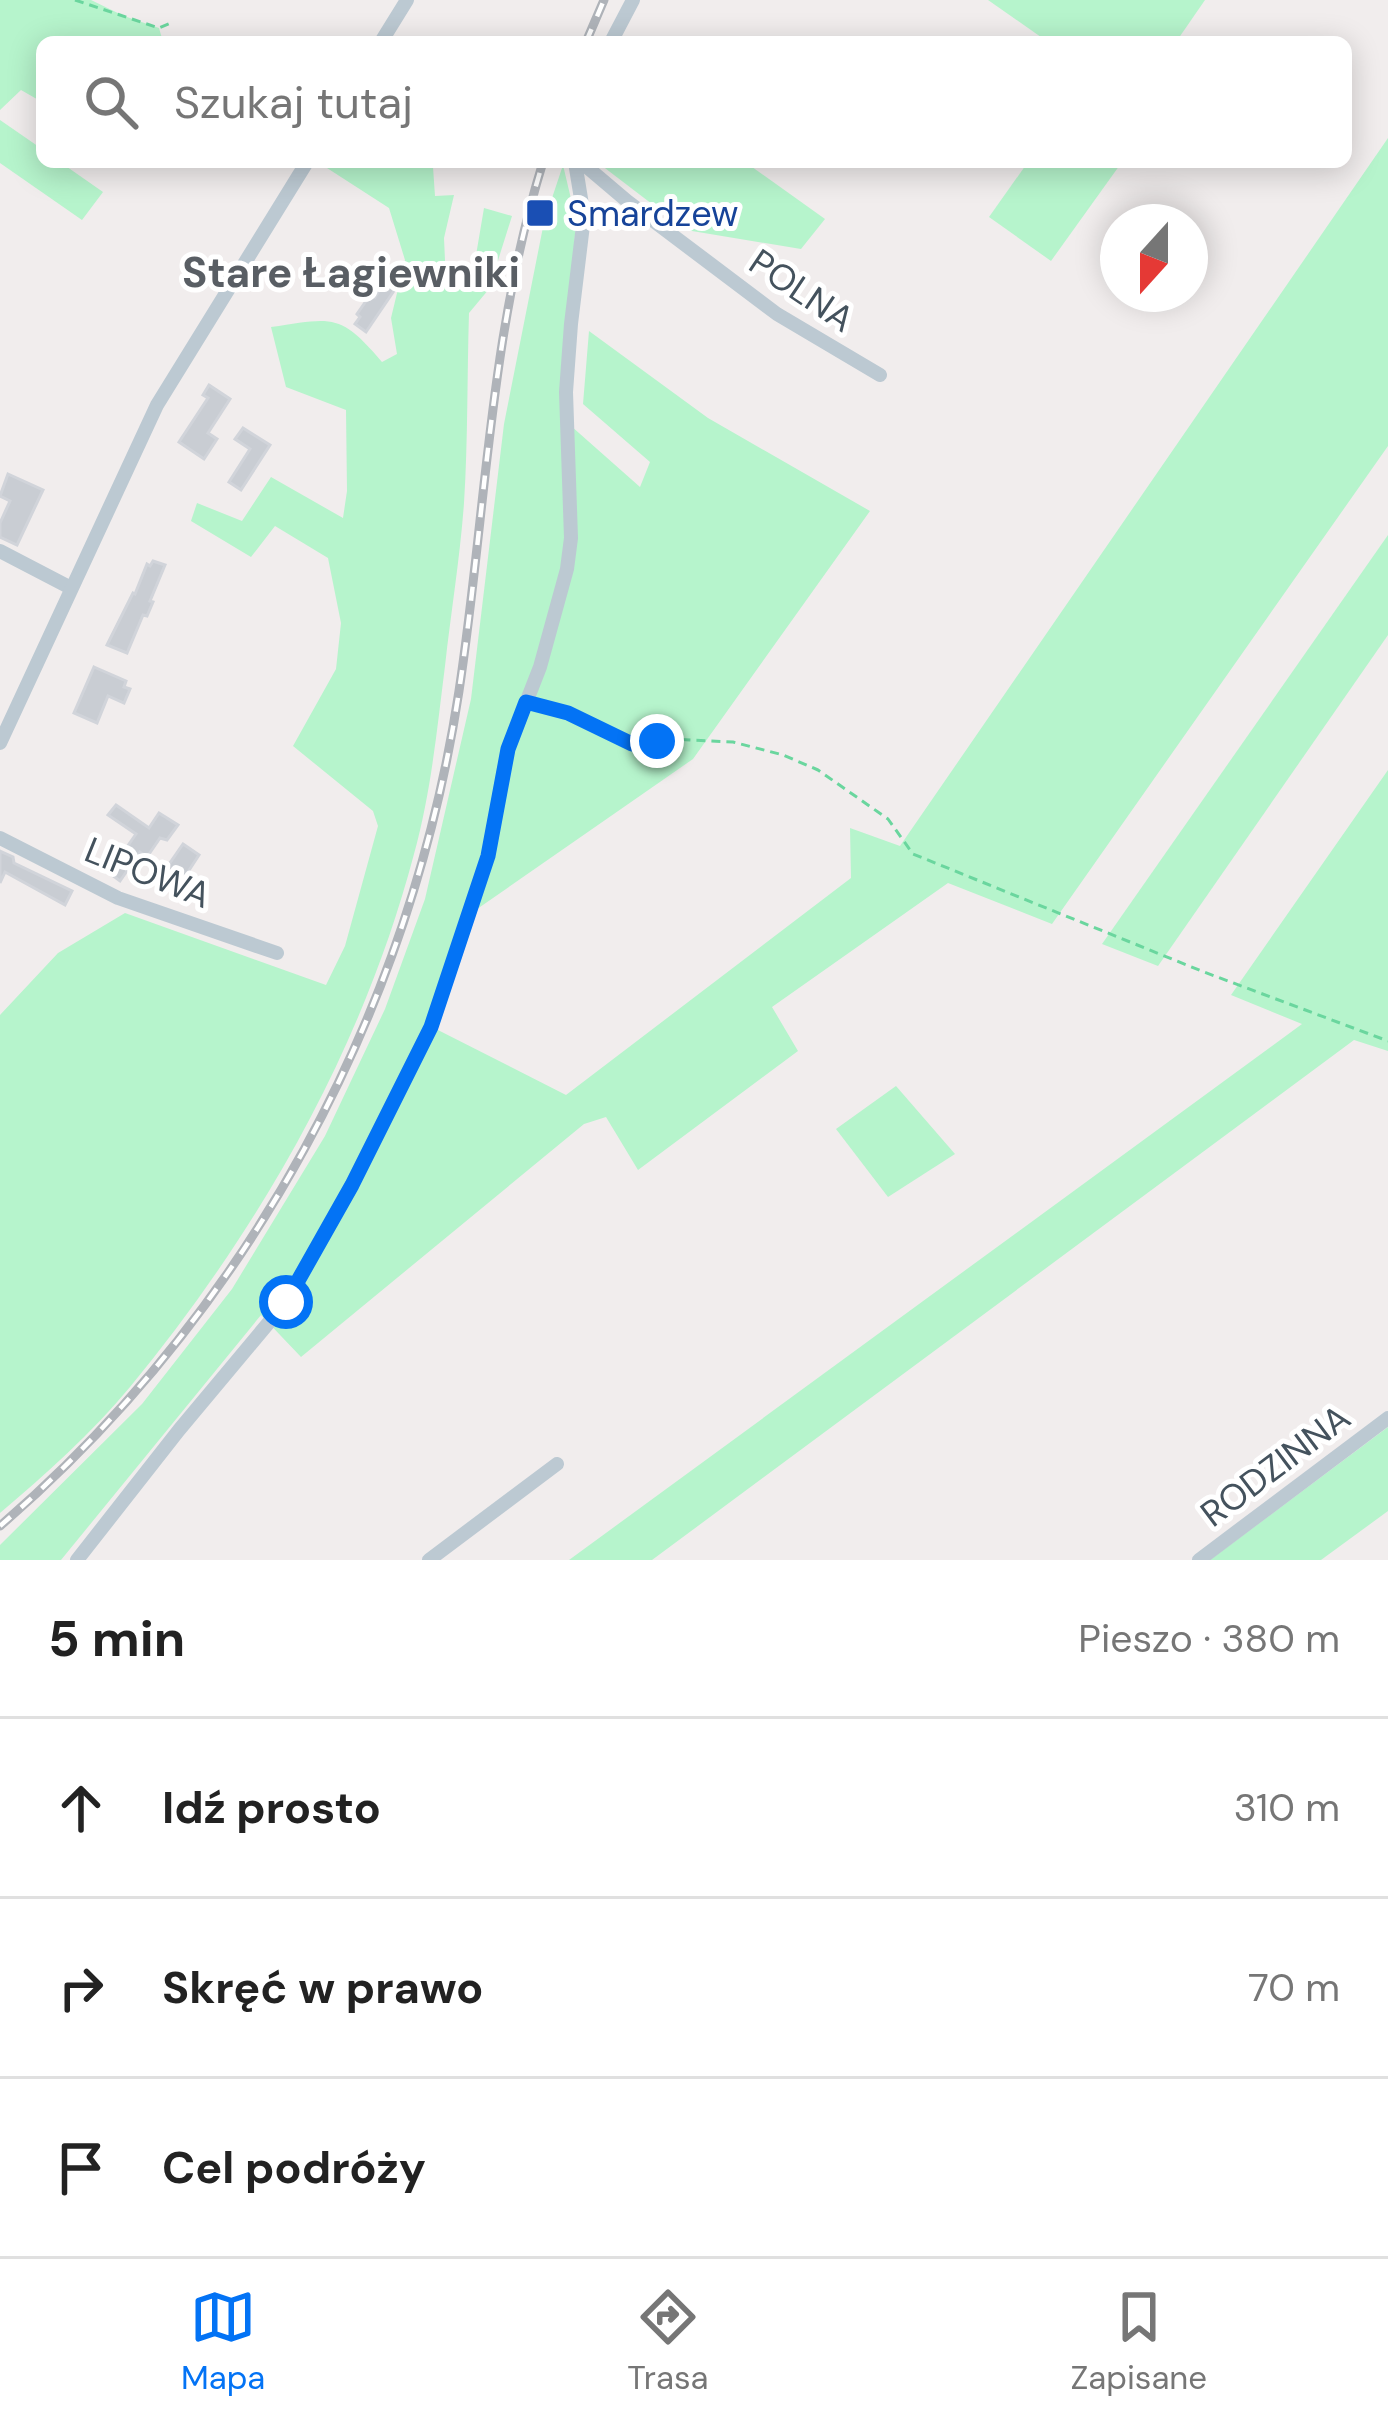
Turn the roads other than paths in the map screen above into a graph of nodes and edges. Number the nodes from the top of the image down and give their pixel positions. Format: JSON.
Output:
{"nodes":[{"id":1,"x":406,"y":0,"type":"edge"},
{"id":2,"x":633,"y":0,"type":"edge"},
{"id":3,"x":388,"y":36,"type":"edge"},
{"id":4,"x":614,"y":36,"type":"edge"},
{"id":5,"x":303,"y":168,"type":"edge"},
{"id":6,"x":579,"y":168,"type":"edge"},
{"id":7,"x":586,"y":168,"type":"edge"},
{"id":8,"x":880,"y":375,"type":"dead end"},
{"id":9,"x":0,"y":551,"type":"edge"},
{"id":10,"x":71,"y":588,"type":"junction"},
{"id":11,"x":0,"y":743,"type":"edge"},
{"id":12,"x":0,"y":838,"type":"edge"},
{"id":13,"x":277,"y":953,"type":"dead end"},
{"id":14,"x":1388,"y":1418,"type":"edge"},
{"id":15,"x":557,"y":1463,"type":"dead end"},
{"id":16,"x":77,"y":1560,"type":"edge"},
{"id":17,"x":429,"y":1560,"type":"edge"},
{"id":18,"x":1199,"y":1560,"type":"edge"}],
"edges":[{"from":1,"to":3,"type":"street"},
{"from":2,"to":4,"type":"street"},
{"from":5,"to":10,"type":"street"},
{"from":6,"to":16,"type":"street"},
{"from":7,"to":8,"type":"street","name":"POLNA"},
{"from":9,"to":10,"type":"street"},
{"from":10,"to":11,"type":"street"},
{"from":12,"to":13,"type":"street","name":"LIPOWA"},
{"from":14,"to":18,"type":"street","name":"RODZINNA"},
{"from":15,"to":17,"type":"street"}]}
